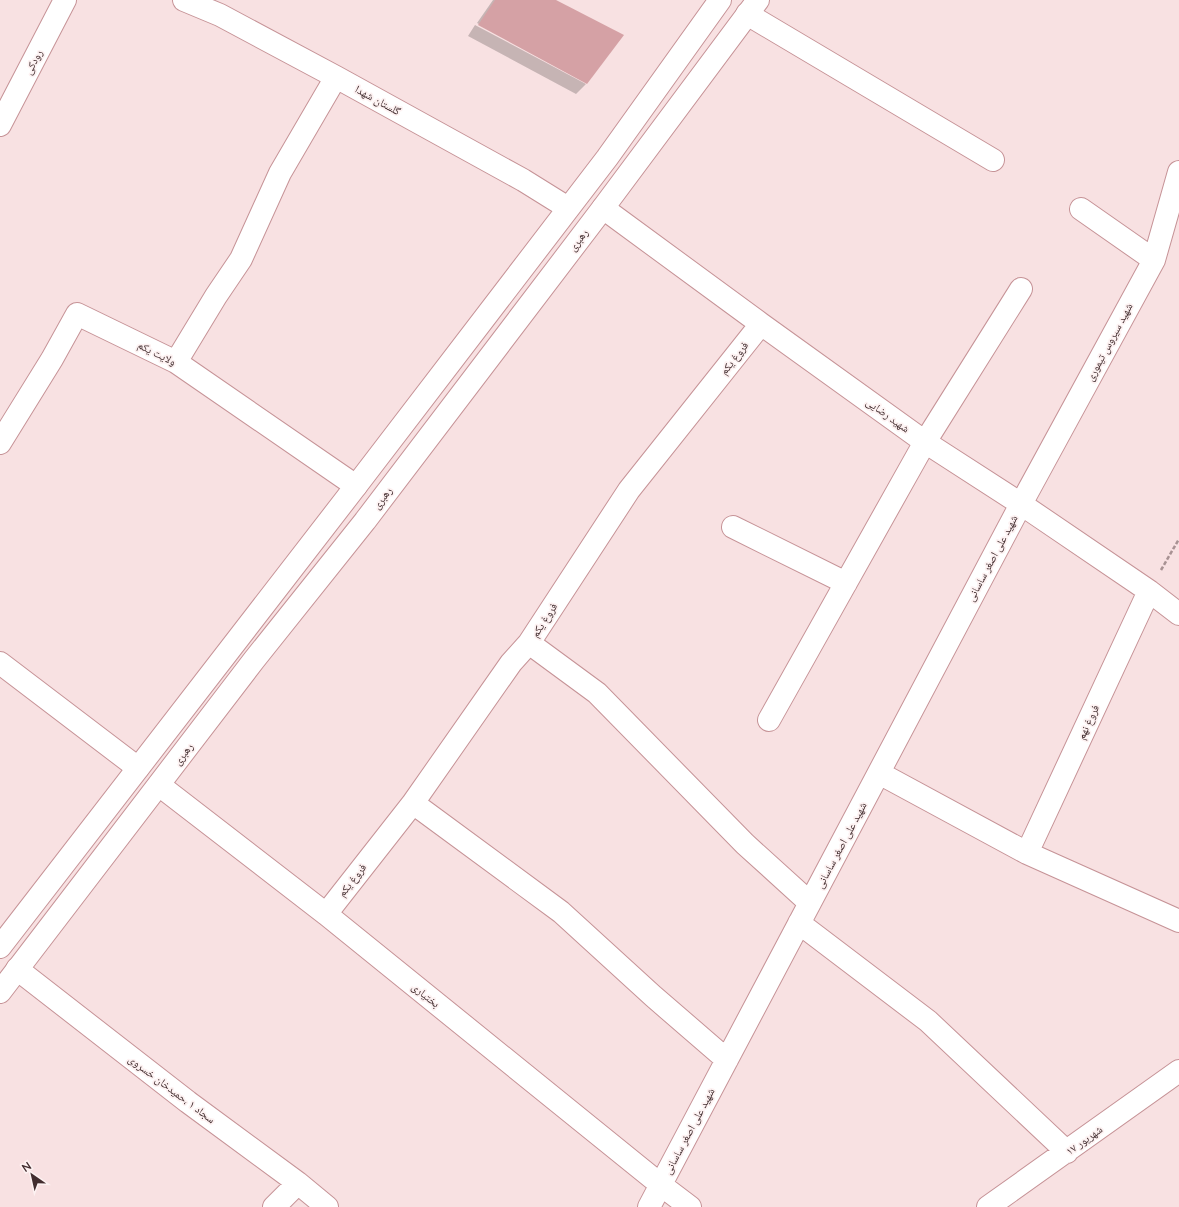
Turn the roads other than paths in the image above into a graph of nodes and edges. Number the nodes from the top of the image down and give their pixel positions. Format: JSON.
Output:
{"nodes":[{"id":1,"x":65,"y":0,"type":"edge"},
{"id":2,"x":184,"y":0,"type":"edge"},
{"id":3,"x":720,"y":0,"type":"edge"},
{"id":4,"x":753,"y":7,"type":"edge"},
{"id":5,"x":225,"y":8,"type":"edge"},
{"id":6,"x":336,"y":77,"type":"junction"},
{"id":7,"x":0,"y":125,"type":"edge"},
{"id":8,"x":993,"y":160,"type":"dead end"},
{"id":9,"x":1179,"y":172,"type":"edge"},
{"id":10,"x":568,"y":208,"type":"junction"},
{"id":11,"x":603,"y":208,"type":"junction"},
{"id":12,"x":1081,"y":210,"type":"dead end"},
{"id":13,"x":1154,"y":260,"type":"junction"},
{"id":14,"x":1021,"y":289,"type":"dead end"},
{"id":15,"x":761,"y":324,"type":"junction"},
{"id":16,"x":176,"y":362,"type":"junction"},
{"id":17,"x":925,"y":442,"type":"junction"},
{"id":18,"x":0,"y":444,"type":"edge"},
{"id":19,"x":356,"y":486,"type":"junction"},
{"id":20,"x":1021,"y":504,"type":"junction"},
{"id":21,"x":733,"y":527,"type":"dead end"},
{"id":22,"x":846,"y":583,"type":"junction"},
{"id":23,"x":1149,"y":591,"type":"junction"},
{"id":24,"x":1179,"y":614,"type":"edge"},
{"id":25,"x":529,"y":643,"type":"junction"},
{"id":26,"x":0,"y":662,"type":"edge"},
{"id":27,"x":769,"y":720,"type":"dead end"},
{"id":28,"x":138,"y":768,"type":"junction"},
{"id":29,"x":879,"y":773,"type":"junction"},
{"id":30,"x":159,"y":785,"type":"junction"},
{"id":31,"x":413,"y":803,"type":"junction"},
{"id":32,"x":1027,"y":853,"type":"junction"},
{"id":33,"x":810,"y":903,"type":"junction"},
{"id":34,"x":326,"y":914,"type":"junction"},
{"id":35,"x":1178,"y":917,"type":"edge"},
{"id":36,"x":799,"y":923,"type":"junction"},
{"id":37,"x":3,"y":936,"type":"edge"},
{"id":38,"x":17,"y":969,"type":"junction"},
{"id":39,"x":0,"y":992,"type":"edge"},
{"id":40,"x":727,"y":1060,"type":"junction"},
{"id":41,"x":1179,"y":1071,"type":"edge"},
{"id":42,"x":1068,"y":1152,"type":"junction"},
{"id":43,"x":298,"y":1184,"type":"junction"},
{"id":44,"x":661,"y":1185,"type":"junction"},
{"id":45,"x":274,"y":1207,"type":"edge"},
{"id":46,"x":327,"y":1207,"type":"edge"},
{"id":47,"x":649,"y":1207,"type":"edge"},
{"id":48,"x":690,"y":1207,"type":"edge"},
{"id":49,"x":988,"y":1207,"type":"edge"}],
"edges":[{"from":1,"to":7,"type":"street","name":"رودکی"},
{"from":2,"to":5,"type":"street","name":"گلستان شهدا"},
{"from":3,"to":10,"type":"street"},
{"from":4,"to":8,"type":"street"},
{"from":4,"to":11,"type":"street","name":"رهبری"},
{"from":5,"to":6,"type":"street","name":"گلستان شهدا"},
{"from":6,"to":10,"type":"street","name":"گلستان شهدا"},
{"from":6,"to":16,"type":"street"},
{"from":9,"to":13,"type":"street","name":"شهید سیروس تیموری"},
{"from":10,"to":19,"type":"street"},
{"from":11,"to":15,"type":"street","name":"شهید رضایی"},
{"from":11,"to":30,"type":"street","name":"رهبری"},
{"from":12,"to":13,"type":"street"},
{"from":13,"to":20,"type":"street","name":"شهید سیروس تیموری"},
{"from":14,"to":17,"type":"street"},
{"from":15,"to":17,"type":"street","name":"شهید رضایی"},
{"from":15,"to":25,"type":"street","name":"فروغ یکم"},
{"from":16,"to":18,"type":"street","name":"ولایت یکم"},
{"from":16,"to":19,"type":"street","name":"ولایت یکم"},
{"from":17,"to":20,"type":"street","name":"شهید رضایی"},
{"from":17,"to":22,"type":"street"},
{"from":19,"to":28,"type":"street"},
{"from":20,"to":23,"type":"street","name":"شهید رضایی"},
{"from":20,"to":29,"type":"street","name":"شهید علی اصغر ساسانی"},
{"from":21,"to":22,"type":"street"},
{"from":22,"to":27,"type":"street"},
{"from":23,"to":24,"type":"street","name":"شهید رضایی"},
{"from":23,"to":32,"type":"street","name":"فروغ نهم"},
{"from":25,"to":31,"type":"street","name":"فروغ یکم"},
{"from":25,"to":33,"type":"street"},
{"from":26,"to":28,"type":"street"},
{"from":28,"to":37,"type":"street"},
{"from":29,"to":32,"type":"street"},
{"from":29,"to":33,"type":"street","name":"شهید علی اصغر ساسانی"},
{"from":30,"to":34,"type":"street","name":"بختیاری"},
{"from":30,"to":38,"type":"street","name":"رهبری"},
{"from":31,"to":34,"type":"street","name":"فروغ یکم"},
{"from":31,"to":40,"type":"street"},
{"from":32,"to":35,"type":"street"},
{"from":33,"to":36,"type":"street","name":"شهید علی اصغر ساسانی"},
{"from":34,"to":44,"type":"street","name":"بختیاری"},
{"from":36,"to":40,"type":"street","name":"شهید علی اصغر ساسانی"},
{"from":36,"to":42,"type":"street"},
{"from":38,"to":39,"type":"street","name":"رهبری"},
{"from":38,"to":43,"type":"street","name":"سجاد ۱ ،حمیدخان خسروی"},
{"from":40,"to":44,"type":"street","name":"شهید علی اصغر ساسانی"},
{"from":41,"to":42,"type":"street","name":"۱۷ شهریور"},
{"from":42,"to":49,"type":"street","name":"۱۷ شهریور"},
{"from":43,"to":45,"type":"street"},
{"from":43,"to":46,"type":"street","name":"سجاد ۱ ،حمیدخان خسروی"},
{"from":44,"to":47,"type":"street","name":"شهید علی اصغر ساسانی"},
{"from":44,"to":48,"type":"street","name":"بختیاری"}]}
